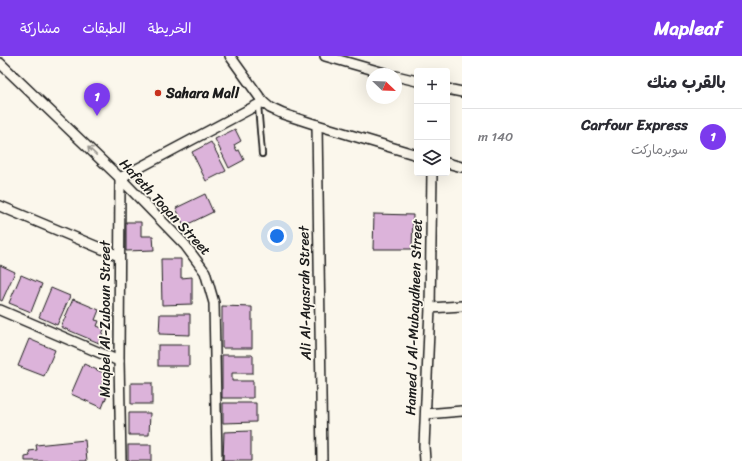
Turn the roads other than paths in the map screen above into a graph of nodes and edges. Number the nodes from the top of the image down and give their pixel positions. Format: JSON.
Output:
{"nodes":[{"id":1,"x":230,"y":56,"type":"edge"},
{"id":2,"x":325,"y":56,"type":"edge"},
{"id":3,"x":0,"y":63,"type":"edge"},
{"id":4,"x":367,"y":68,"type":"edge"},
{"id":5,"x":402,"y":77,"type":"edge"},
{"id":6,"x":414,"y":80,"type":"edge"},
{"id":7,"x":450,"y":89,"type":"edge"},
{"id":8,"x":462,"y":92,"type":"edge"},
{"id":9,"x":260,"y":104,"type":"junction"},
{"id":10,"x":317,"y":125,"type":"junction"},
{"id":11,"x":262,"y":154,"type":"dead end"},
{"id":12,"x":414,"y":154,"type":"edge"},
{"id":13,"x":450,"y":164,"type":"edge"},
{"id":14,"x":462,"y":167,"type":"edge"},
{"id":15,"x":432,"y":176,"type":"edge"},
{"id":16,"x":120,"y":178,"type":"junction"},
{"id":17,"x":0,"y":206,"type":"edge"},
{"id":18,"x":119,"y":256,"type":"junction"},
{"id":19,"x":462,"y":306,"type":"edge"},
{"id":20,"x":430,"y":308,"type":"junction"},
{"id":21,"x":0,"y":310,"type":"edge"},
{"id":22,"x":119,"y":361,"type":"junction"},
{"id":23,"x":462,"y":411,"type":"edge"},
{"id":24,"x":426,"y":414,"type":"junction"},
{"id":25,"x":121,"y":461,"type":"edge"},
{"id":26,"x":217,"y":461,"type":"edge"},
{"id":27,"x":322,"y":461,"type":"edge"},
{"id":28,"x":425,"y":461,"type":"edge"}],
"edges":[{"from":1,"to":9,"type":"street"},
{"from":2,"to":4,"type":"street"},
{"from":16,"to":3,"type":"street","name":"Hafeth Toqan Street","one_way":true},
{"from":5,"to":6,"type":"street"},
{"from":7,"to":8,"type":"street"},
{"from":9,"to":10,"type":"street"},
{"from":9,"to":11,"type":"lane"},
{"from":9,"to":16,"type":"street"},
{"from":10,"to":12,"type":"street"},
{"from":10,"to":27,"type":"street","name":"Ali Al-Ayasrah Street"},
{"from":13,"to":14,"type":"street"},
{"from":15,"to":20,"type":"street","name":"Hamed J Al-Mubaydheen Street"},
{"from":16,"to":18,"type":"street","name":"Muqbel Al-Zuboun Street"},
{"from":16,"to":26,"type":"street","name":"Hafeth Toqan Street"},
{"from":17,"to":18,"type":"street"},
{"from":18,"to":22,"type":"street","name":"Muqbel Al-Zuboun Street"},
{"from":19,"to":20,"type":"street"},
{"from":20,"to":24,"type":"street","name":"Hamed J Al-Mubaydheen Street"},
{"from":21,"to":22,"type":"street"},
{"from":22,"to":25,"type":"street","name":"Muqbel Al-Zuboun Street"},
{"from":23,"to":24,"type":"street"},
{"from":24,"to":28,"type":"street","name":"Hamed J Al-Mubaydheen Street"}]}
